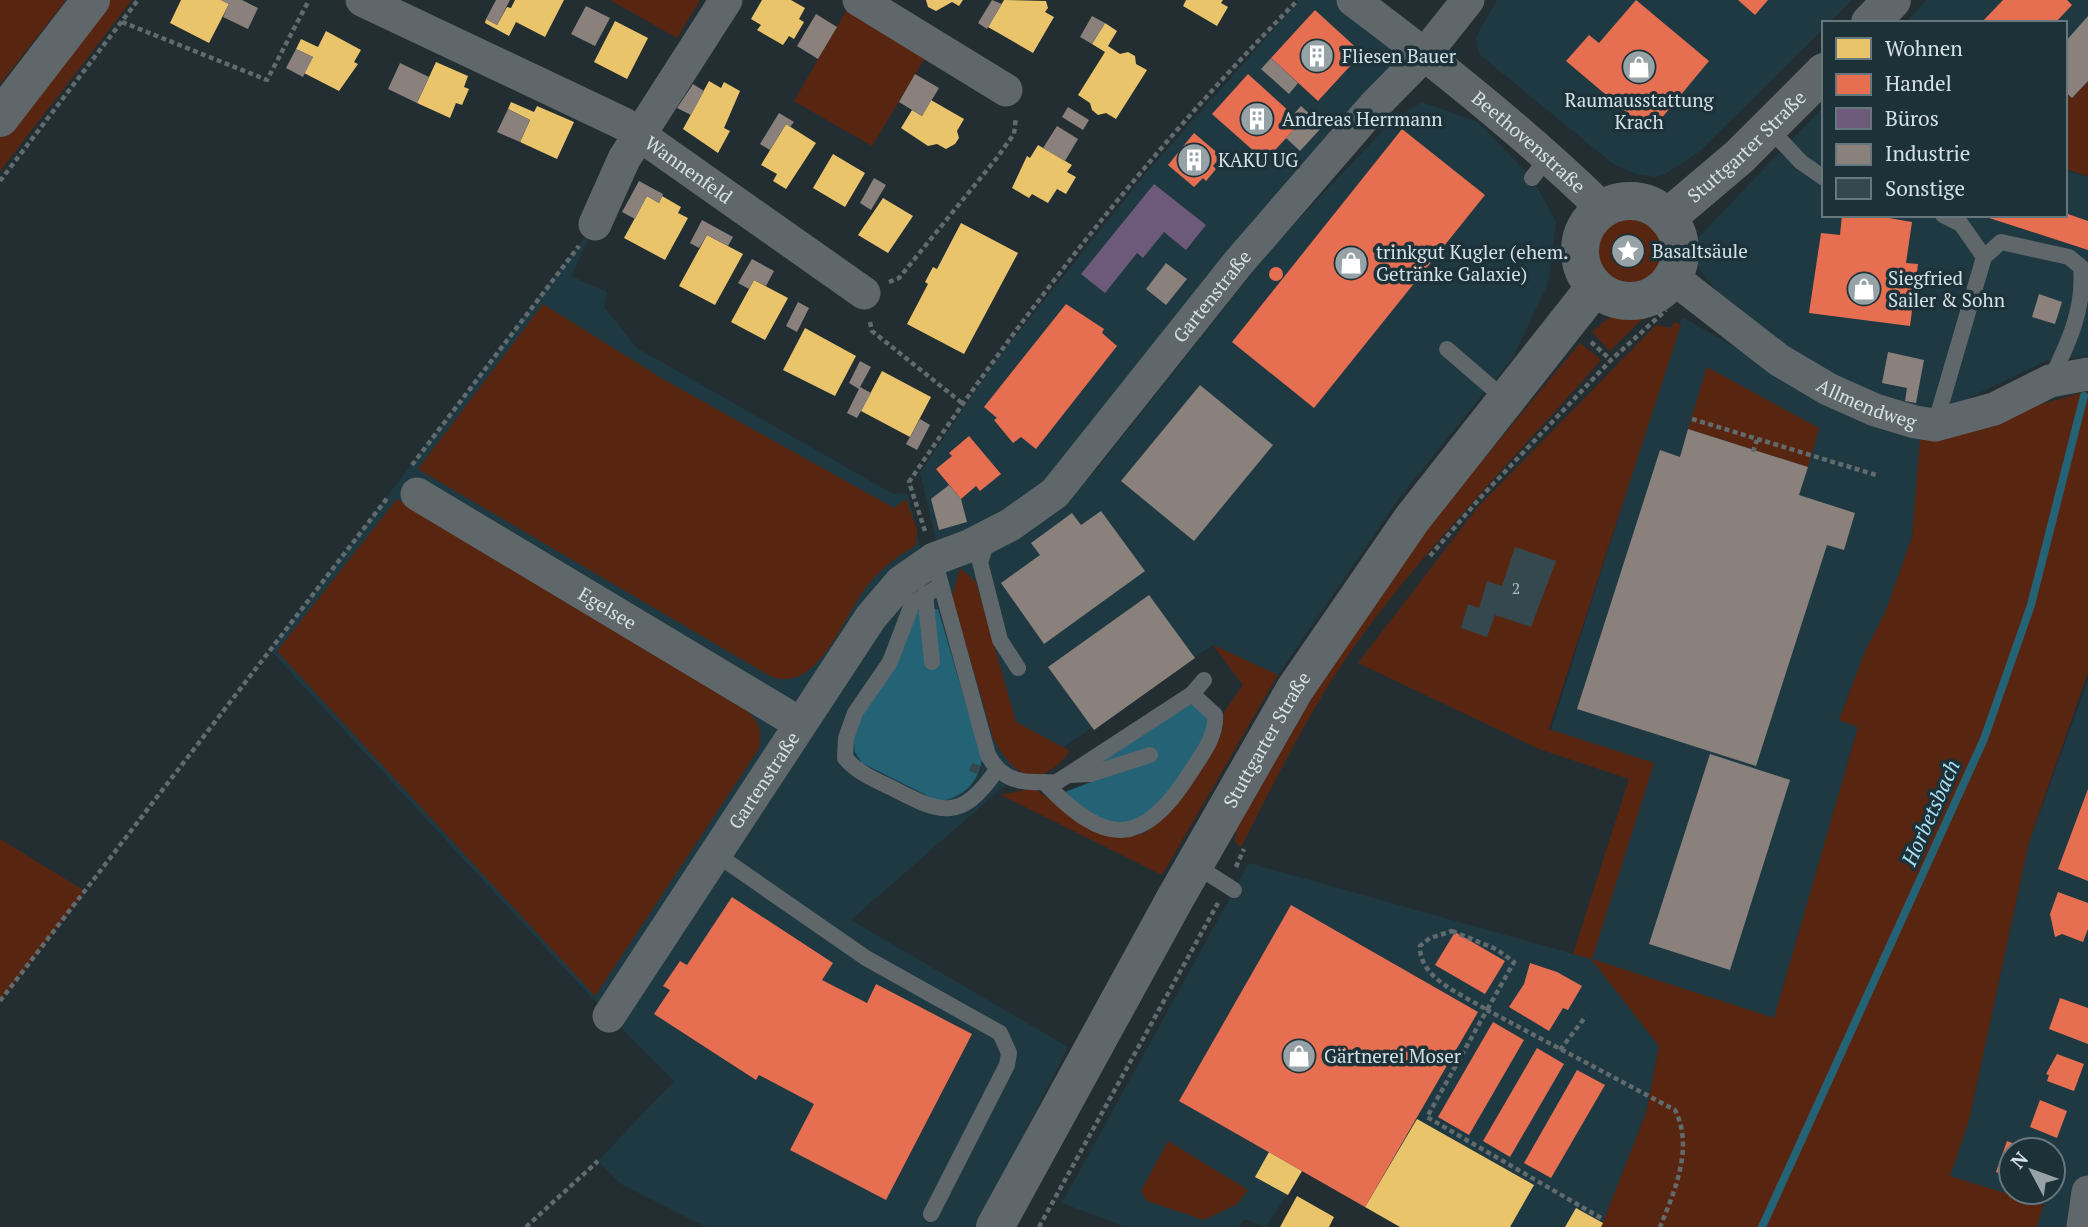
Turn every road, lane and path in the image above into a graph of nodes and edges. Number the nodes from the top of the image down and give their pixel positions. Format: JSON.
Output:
{"nodes":[{"id":1,"x":90,"y":0,"type":"edge"},
{"id":2,"x":138,"y":0,"type":"edge"},
{"id":3,"x":309,"y":0,"type":"edge"},
{"id":4,"x":362,"y":0,"type":"edge"},
{"id":5,"x":726,"y":0,"type":"edge"},
{"id":6,"x":859,"y":0,"type":"edge"},
{"id":7,"x":1298,"y":0,"type":"edge"},
{"id":8,"x":1353,"y":0,"type":"edge"},
{"id":9,"x":1468,"y":0,"type":"edge"},
{"id":10,"x":1892,"y":0,"type":"edge"},
{"id":11,"x":1872,"y":21,"type":"edge"},
{"id":12,"x":122,"y":22,"type":"junction"},
{"id":13,"x":1425,"y":54,"type":"junction"},
{"id":14,"x":1822,"y":74,"type":"edge"},
{"id":15,"x":1006,"y":90,"type":"joint"},
{"id":16,"x":0,"y":118,"type":"edge"},
{"id":17,"x":1769,"y":127,"type":"junction"},
{"id":18,"x":640,"y":135,"type":"junction"},
{"id":19,"x":1822,"y":177,"type":"edge"},
{"id":20,"x":0,"y":181,"type":"edge"},
{"id":21,"x":1602,"y":208,"type":"junction"},
{"id":22,"x":1947,"y":217,"type":"edge"},
{"id":23,"x":1667,"y":218,"type":"junction"},
{"id":24,"x":595,"y":223,"type":"joint"},
{"id":25,"x":1984,"y":257,"type":"junction"},
{"id":26,"x":1682,"y":283,"type":"junction"},
{"id":27,"x":1595,"y":287,"type":"junction"},
{"id":28,"x":864,"y":292,"type":"junction"},
{"id":29,"x":1447,"y":349,"type":"dead end"},
{"id":30,"x":2088,"y":374,"type":"edge"},
{"id":31,"x":2050,"y":381,"type":"junction"},
{"id":32,"x":1506,"y":400,"type":"junction"},
{"id":33,"x":962,"y":403,"type":"junction"},
{"id":34,"x":1692,"y":419,"type":"dead end"},
{"id":35,"x":1935,"y":425,"type":"junction"},
{"id":36,"x":1757,"y":440,"type":"junction"},
{"id":37,"x":1753,"y":452,"type":"dead end"},
{"id":38,"x":1875,"y":475,"type":"dead end"},
{"id":39,"x":406,"y":485,"type":"junction"},
{"id":40,"x":989,"y":537,"type":"junction"},
{"id":41,"x":1426,"y":562,"type":"dead end"},
{"id":42,"x":937,"y":572,"type":"junction"},
{"id":43,"x":925,"y":594,"type":"junction"},
{"id":44,"x":932,"y":662,"type":"dead end"},
{"id":45,"x":1018,"y":668,"type":"dead end"},
{"id":46,"x":1204,"y":680,"type":"dead end"},
{"id":47,"x":1192,"y":694,"type":"junction"},
{"id":48,"x":799,"y":723,"type":"junction"},
{"id":49,"x":1150,"y":755,"type":"dead end"},
{"id":50,"x":996,"y":771,"type":"junction"},
{"id":51,"x":1067,"y":775,"type":"junction"},
{"id":52,"x":1044,"y":782,"type":"junction"},
{"id":53,"x":1248,"y":842,"type":"dead end"},
{"id":54,"x":716,"y":854,"type":"junction"},
{"id":55,"x":1219,"y":880,"type":"junction"},
{"id":56,"x":0,"y":1001,"type":"edge"},
{"id":57,"x":1487,"y":1010,"type":"junction"},
{"id":58,"x":610,"y":1016,"type":"dead end"},
{"id":59,"x":1586,"y":1016,"type":"dead end"},
{"id":60,"x":1560,"y":1049,"type":"junction"},
{"id":61,"x":598,"y":1161,"type":"dead end"},
{"id":62,"x":2088,"y":1190,"type":"edge"},
{"id":63,"x":931,"y":1214,"type":"dead end"},
{"id":64,"x":1601,"y":1218,"type":"dead end"},
{"id":65,"x":526,"y":1227,"type":"edge"},
{"id":66,"x":995,"y":1227,"type":"edge"},
{"id":67,"x":1039,"y":1227,"type":"edge"},
{"id":68,"x":1660,"y":1227,"type":"edge"},
{"id":69,"x":2071,"y":1227,"type":"edge"},
{"id":70,"x":2083,"y":1227,"type":"edge"}],
"edges":[{"from":1,"to":16,"type":"street"},
{"from":2,"to":12,"type":"path"},
{"from":3,"to":12,"type":"path"},
{"from":4,"to":18,"type":"street","name":"Wannenfeld"},
{"from":5,"to":18,"type":"street"},
{"from":6,"to":15,"type":"street"},
{"from":7,"to":33,"type":"path"},
{"from":8,"to":13,"type":"street","name":"Beethovenstraße"},
{"from":9,"to":13,"type":"street","name":"Gartenstraße"},
{"from":10,"to":11,"type":"street"},
{"from":12,"to":20,"type":"path"},
{"from":13,"to":21,"type":"street","name":"Beethovenstraße"},
{"from":13,"to":40,"type":"street","name":"Gartenstraße"},
{"from":14,"to":17,"type":"street","name":"Stuttgarter Straße"},
{"from":15,"to":28,"type":"path"},
{"from":17,"to":19,"type":"lane"},
{"from":17,"to":23,"type":"street","name":"Stuttgarter Straße"},
{"from":18,"to":24,"type":"street"},
{"from":18,"to":28,"type":"street","name":"Wannenfeld"},
{"from":21,"to":23,"type":"street"},
{"from":21,"to":27,"type":"street"},
{"from":22,"to":25,"type":"lane"},
{"from":23,"to":26,"type":"street"},
{"from":24,"to":39,"type":"path"},
{"from":25,"to":31,"type":"lane"},
{"from":25,"to":35,"type":"lane"},
{"from":26,"to":27,"type":"street"},
{"from":26,"to":35,"type":"street","name":"Allmendweg"},
{"from":26,"to":41,"type":"path"},
{"from":27,"to":32,"type":"street","name":"Stuttgarter Straße"},
{"from":28,"to":33,"type":"path"},
{"from":29,"to":32,"type":"lane"},
{"from":30,"to":31,"type":"street","name":"Allmendweg"},
{"from":31,"to":35,"type":"street","name":"Allmendweg"},
{"from":32,"to":55,"type":"street","name":"Stuttgarter Straße"},
{"from":33,"to":42,"type":"path"},
{"from":34,"to":36,"type":"path"},
{"from":36,"to":37,"type":"path"},
{"from":36,"to":38,"type":"path"},
{"from":39,"to":48,"type":"street","name":"Egelsee"},
{"from":39,"to":56,"type":"path"},
{"from":40,"to":42,"type":"street","name":"Gartenstraße"},
{"from":40,"to":45,"type":"lane"},
{"from":42,"to":43,"type":"lane"},
{"from":42,"to":48,"type":"street","name":"Gartenstraße"},
{"from":42,"to":50,"type":"lane"},
{"from":43,"to":44,"type":"lane"},
{"from":43,"to":50,"type":"lane"},
{"from":46,"to":47,"type":"lane"},
{"from":47,"to":51,"type":"lane"},
{"from":47,"to":52,"type":"lane"},
{"from":48,"to":54,"type":"street","name":"Gartenstraße"},
{"from":49,"to":51,"type":"lane"},
{"from":50,"to":52,"type":"lane"},
{"from":51,"to":52,"type":"lane"},
{"from":53,"to":55,"type":"path"},
{"from":54,"to":58,"type":"street","name":"Gartenstraße"},
{"from":54,"to":63,"type":"lane"},
{"from":55,"to":66,"type":"street","name":"Stuttgarter Straße"},
{"from":55,"to":67,"type":"path"},
{"from":57,"to":57,"type":"path"},
{"from":57,"to":60,"type":"path"},
{"from":57,"to":64,"type":"path"},
{"from":59,"to":60,"type":"path"},
{"from":60,"to":68,"type":"path"},
{"from":61,"to":65,"type":"path"},
{"from":62,"to":69,"type":"lane"},
{"from":62,"to":70,"type":"street"}]}
